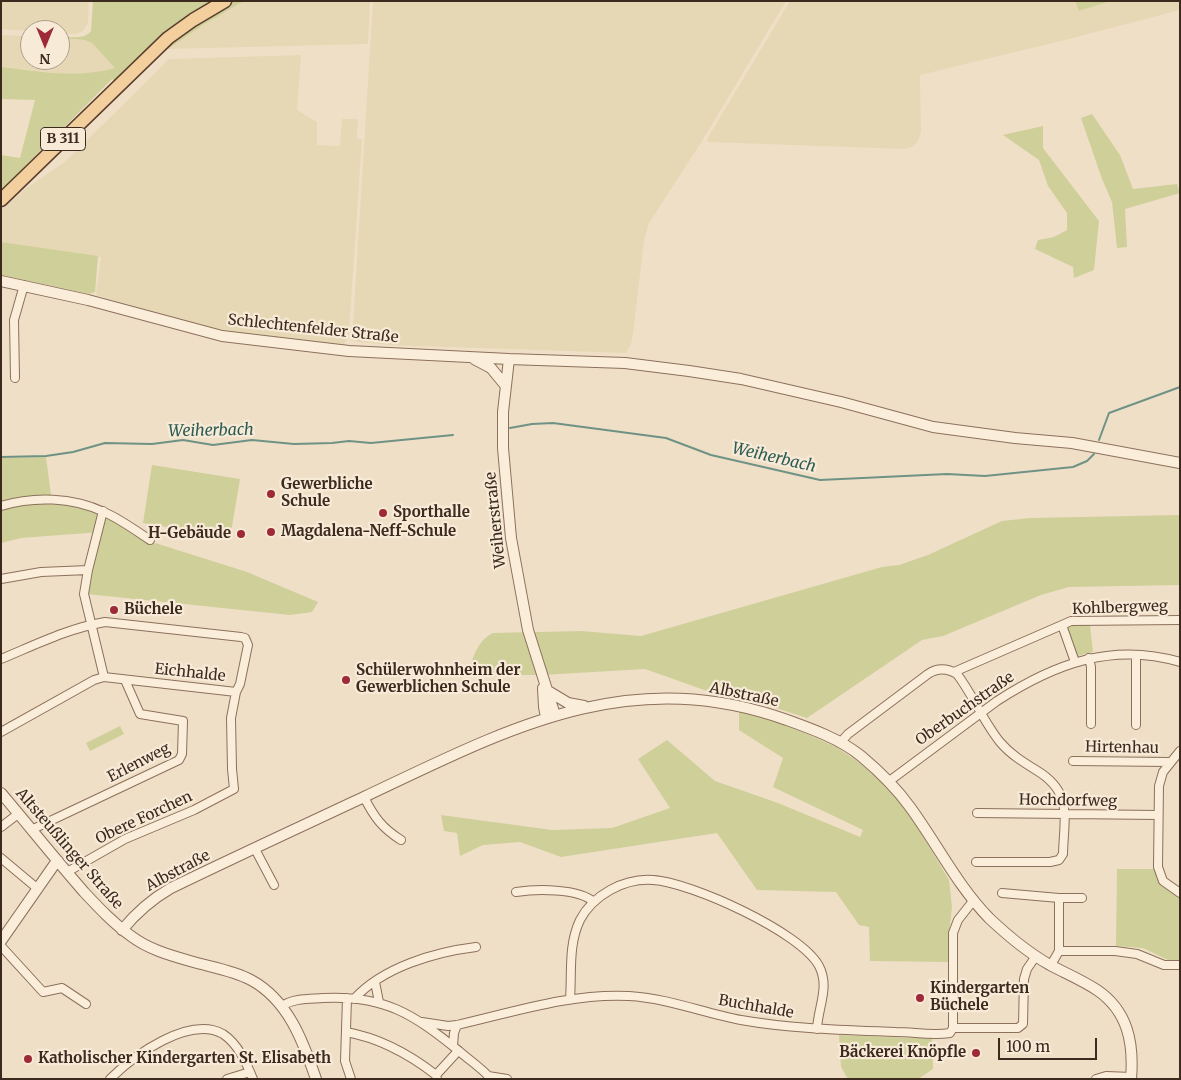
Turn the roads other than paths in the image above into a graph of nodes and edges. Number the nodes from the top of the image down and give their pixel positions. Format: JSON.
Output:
{"nodes":[{"id":1,"x":225,"y":1,"type":"edge"},
{"id":2,"x":1,"y":200,"type":"edge"},
{"id":3,"x":1,"y":281,"type":"edge"},
{"id":4,"x":24,"y":285,"type":"junction"},
{"id":5,"x":469,"y":357,"type":"junction"},
{"id":6,"x":509,"y":359,"type":"junction"},
{"id":7,"x":15,"y":378,"type":"dead end"},
{"id":8,"x":505,"y":385,"type":"junction"},
{"id":9,"x":1180,"y":463,"type":"edge"},
{"id":10,"x":1,"y":506,"type":"edge"},
{"id":11,"x":103,"y":511,"type":"junction"},
{"id":12,"x":150,"y":540,"type":"dead end"},
{"id":13,"x":88,"y":570,"type":"junction"},
{"id":14,"x":1,"y":579,"type":"edge"},
{"id":15,"x":1180,"y":620,"type":"edge"},
{"id":16,"x":91,"y":624,"type":"junction"},
{"id":17,"x":1062,"y":625,"type":"junction"},
{"id":18,"x":1136,"y":655,"type":"junction"},
{"id":19,"x":1089,"y":658,"type":"junction"},
{"id":20,"x":1,"y":659,"type":"edge"},
{"id":21,"x":1075,"y":662,"type":"junction"},
{"id":22,"x":1180,"y":662,"type":"edge"},
{"id":23,"x":954,"y":672,"type":"junction"},
{"id":24,"x":542,"y":675,"type":"junction"},
{"id":25,"x":104,"y":677,"type":"junction"},
{"id":26,"x":125,"y":680,"type":"junction"},
{"id":27,"x":548,"y":691,"type":"junction"},
{"id":28,"x":236,"y":692,"type":"junction"},
{"id":29,"x":590,"y":706,"type":"junction"},
{"id":30,"x":981,"y":712,"type":"junction"},
{"id":31,"x":551,"y":716,"type":"junction"},
{"id":32,"x":1091,"y":724,"type":"dead end"},
{"id":33,"x":1136,"y":725,"type":"dead end"},
{"id":34,"x":1,"y":732,"type":"edge"},
{"id":35,"x":840,"y":742,"type":"junction"},
{"id":36,"x":1180,"y":751,"type":"edge"},
{"id":37,"x":1073,"y":761,"type":"dead end"},
{"id":38,"x":1170,"y":762,"type":"junction"},
{"id":39,"x":888,"y":782,"type":"junction"},
{"id":40,"x":234,"y":789,"type":"joint"},
{"id":41,"x":1,"y":793,"type":"edge"},
{"id":42,"x":364,"y":797,"type":"junction"},
{"id":43,"x":977,"y":813,"type":"dead end"},
{"id":44,"x":18,"y":814,"type":"junction"},
{"id":45,"x":1064,"y":815,"type":"junction"},
{"id":46,"x":1158,"y":815,"type":"junction"},
{"id":47,"x":1,"y":827,"type":"edge"},
{"id":48,"x":31,"y":830,"type":"junction"},
{"id":49,"x":401,"y":840,"type":"dead end"},
{"id":50,"x":255,"y":849,"type":"junction"},
{"id":51,"x":1,"y":858,"type":"edge"},
{"id":52,"x":58,"y":861,"type":"junction"},
{"id":53,"x":976,"y":862,"type":"dead end"},
{"id":54,"x":67,"y":872,"type":"junction"},
{"id":55,"x":274,"y":886,"type":"dead end"},
{"id":56,"x":38,"y":889,"type":"junction"},
{"id":57,"x":516,"y":892,"type":"dead end"},
{"id":58,"x":1002,"y":893,"type":"dead end"},
{"id":59,"x":1180,"y":893,"type":"edge"},
{"id":60,"x":1059,"y":898,"type":"junction"},
{"id":61,"x":1082,"y":898,"type":"dead end"},
{"id":62,"x":594,"y":902,"type":"junction"},
{"id":63,"x":973,"y":902,"type":"junction"},
{"id":64,"x":122,"y":930,"type":"junction"},
{"id":65,"x":1,"y":941,"type":"edge"},
{"id":66,"x":1,"y":946,"type":"edge"},
{"id":67,"x":476,"y":947,"type":"dead end"},
{"id":68,"x":1059,"y":951,"type":"junction"},
{"id":69,"x":1036,"y":956,"type":"junction"},
{"id":70,"x":1179,"y":965,"type":"edge"},
{"id":71,"x":1051,"y":966,"type":"junction"},
{"id":72,"x":375,"y":982,"type":"junction"},
{"id":73,"x":351,"y":998,"type":"junction"},
{"id":74,"x":570,"y":999,"type":"junction"},
{"id":75,"x":379,"y":1002,"type":"junction"},
{"id":76,"x":86,"y":1004,"type":"dead end"},
{"id":77,"x":282,"y":1006,"type":"junction"},
{"id":78,"x":422,"y":1022,"type":"junction"},
{"id":79,"x":458,"y":1025,"type":"junction"},
{"id":80,"x":953,"y":1028,"type":"junction"},
{"id":81,"x":817,"y":1029,"type":"junction"},
{"id":82,"x":346,"y":1032,"type":"junction"},
{"id":83,"x":455,"y":1048,"type":"junction"},
{"id":84,"x":252,"y":1076,"type":"edge"},
{"id":85,"x":437,"y":1077,"type":"edge"},
{"id":86,"x":490,"y":1077,"type":"edge"},
{"id":87,"x":1132,"y":1078,"type":"edge"},
{"id":88,"x":110,"y":1079,"type":"edge"},
{"id":89,"x":227,"y":1079,"type":"edge"},
{"id":90,"x":316,"y":1079,"type":"edge"},
{"id":91,"x":351,"y":1079,"type":"edge"},
{"id":92,"x":507,"y":1079,"type":"edge"},
{"id":93,"x":1096,"y":1079,"type":"edge"}],
"edges":[{"from":1,"to":2,"type":"main road","number":"B 311"},
{"from":3,"to":4,"type":"street","name":"Schlechtenfelder Straße"},
{"from":4,"to":5,"type":"street","name":"Schlechtenfelder Straße"},
{"from":4,"to":7,"type":"street"},
{"from":5,"to":6,"type":"street","name":"Schlechtenfelder Straße"},
{"from":5,"to":8,"type":"street"},
{"from":6,"to":8,"type":"street","name":"Weiherstraße"},
{"from":6,"to":9,"type":"street","name":"Schlechtenfelder Straße"},
{"from":8,"to":24,"type":"street","name":"Weiherstraße"},
{"from":10,"to":11,"type":"street"},
{"from":11,"to":12,"type":"street"},
{"from":11,"to":13,"type":"street"},
{"from":13,"to":14,"type":"street"},
{"from":13,"to":16,"type":"street"},
{"from":15,"to":17,"type":"street","name":"Kohlbergweg"},
{"from":16,"to":20,"type":"street"},
{"from":16,"to":25,"type":"street"},
{"from":16,"to":28,"type":"street"},
{"from":17,"to":21,"type":"street","name":"Kohlbergweg"},
{"from":17,"to":23,"type":"street","name":"Kohlbergweg"},
{"from":18,"to":19,"type":"street","name":"Oberbuchstraße"},
{"from":18,"to":22,"type":"street","name":"Oberbuchstraße"},
{"from":18,"to":33,"type":"street"},
{"from":19,"to":21,"type":"street","name":"Oberbuchstraße"},
{"from":19,"to":32,"type":"street"},
{"from":21,"to":30,"type":"street","name":"Oberbuchstraße"},
{"from":23,"to":30,"type":"street"},
{"from":23,"to":35,"type":"street","name":"Kohlbergweg"},
{"from":24,"to":27,"type":"street","name":"Weiherstraße"},
{"from":24,"to":31,"type":"street","name":"Weiherstraße"},
{"from":25,"to":26,"type":"street","name":"Eichhalde"},
{"from":25,"to":34,"type":"street"},
{"from":26,"to":28,"type":"street","name":"Eichhalde"},
{"from":26,"to":48,"type":"street","name":"Erlenweg"},
{"from":27,"to":29,"type":"street"},
{"from":27,"to":31,"type":"street","name":"Weiherstraße"},
{"from":28,"to":40,"type":"street","name":"Eichhalde"},
{"from":29,"to":31,"type":"street","name":"Albstraße"},
{"from":29,"to":35,"type":"street","name":"Albstraße"},
{"from":30,"to":39,"type":"street","name":"Oberbuchstraße"},
{"from":30,"to":45,"type":"street"},
{"from":31,"to":42,"type":"street","name":"Albstraße"},
{"from":35,"to":39,"type":"street","name":"Albstraße"},
{"from":36,"to":38,"type":"street"},
{"from":37,"to":38,"type":"street","name":"Hirtenhau"},
{"from":38,"to":46,"type":"street"},
{"from":39,"to":63,"type":"street","name":"Albstraße"},
{"from":40,"to":54,"type":"street","name":"Obere Forchen"},
{"from":41,"to":44,"type":"street","name":"Altsteußlinger Straße"},
{"from":42,"to":49,"type":"street"},
{"from":42,"to":50,"type":"street","name":"Albstraße"},
{"from":43,"to":45,"type":"street","name":"Hochdorfweg"},
{"from":44,"to":47,"type":"street"},
{"from":44,"to":48,"type":"street","name":"Altsteußlinger Straße"},
{"from":45,"to":46,"type":"street","name":"Hochdorfweg"},
{"from":45,"to":53,"type":"street"},
{"from":46,"to":59,"type":"street"},
{"from":48,"to":52,"type":"street","name":"Altsteußlinger Straße"},
{"from":50,"to":55,"type":"street"},
{"from":50,"to":64,"type":"street","name":"Albstraße"},
{"from":51,"to":56,"type":"street"},
{"from":52,"to":54,"type":"street","name":"Altsteußlinger Straße"},
{"from":52,"to":56,"type":"street"},
{"from":54,"to":64,"type":"street","name":"Altsteußlinger Straße"},
{"from":56,"to":65,"type":"street"},
{"from":57,"to":62,"type":"street"},
{"from":58,"to":60,"type":"street"},
{"from":60,"to":61,"type":"street"},
{"from":60,"to":68,"type":"street"},
{"from":62,"to":74,"type":"street"},
{"from":62,"to":81,"type":"street"},
{"from":63,"to":69,"type":"street","name":"Albstraße"},
{"from":63,"to":80,"type":"street"},
{"from":64,"to":77,"type":"street","name":"Altsteußlinger Straße"},
{"from":66,"to":76,"type":"street"},
{"from":67,"to":72,"type":"street"},
{"from":68,"to":70,"type":"street"},
{"from":68,"to":71,"type":"street"},
{"from":69,"to":71,"type":"street","name":"Albstraße"},
{"from":69,"to":80,"type":"street"},
{"from":71,"to":87,"type":"street","name":"Albstraße"},
{"from":72,"to":73,"type":"street"},
{"from":72,"to":75,"type":"street"},
{"from":73,"to":75,"type":"street"},
{"from":73,"to":77,"type":"street"},
{"from":73,"to":82,"type":"street"},
{"from":74,"to":79,"type":"street","name":"Buchhalde"},
{"from":74,"to":81,"type":"street","name":"Buchhalde"},
{"from":75,"to":78,"type":"street"},
{"from":77,"to":90,"type":"street","name":"Altsteußlinger Straße"},
{"from":78,"to":79,"type":"street","name":"Buchhalde"},
{"from":78,"to":83,"type":"street"},
{"from":79,"to":83,"type":"street"},
{"from":80,"to":81,"type":"street","name":"Buchhalde"},
{"from":82,"to":85,"type":"street"},
{"from":82,"to":91,"type":"street"},
{"from":83,"to":85,"type":"street"},
{"from":83,"to":86,"type":"street"},
{"from":84,"to":88,"type":"street"},
{"from":84,"to":89,"type":"street"},
{"from":86,"to":92,"type":"street"},
{"from":87,"to":93,"type":"street"}]}
